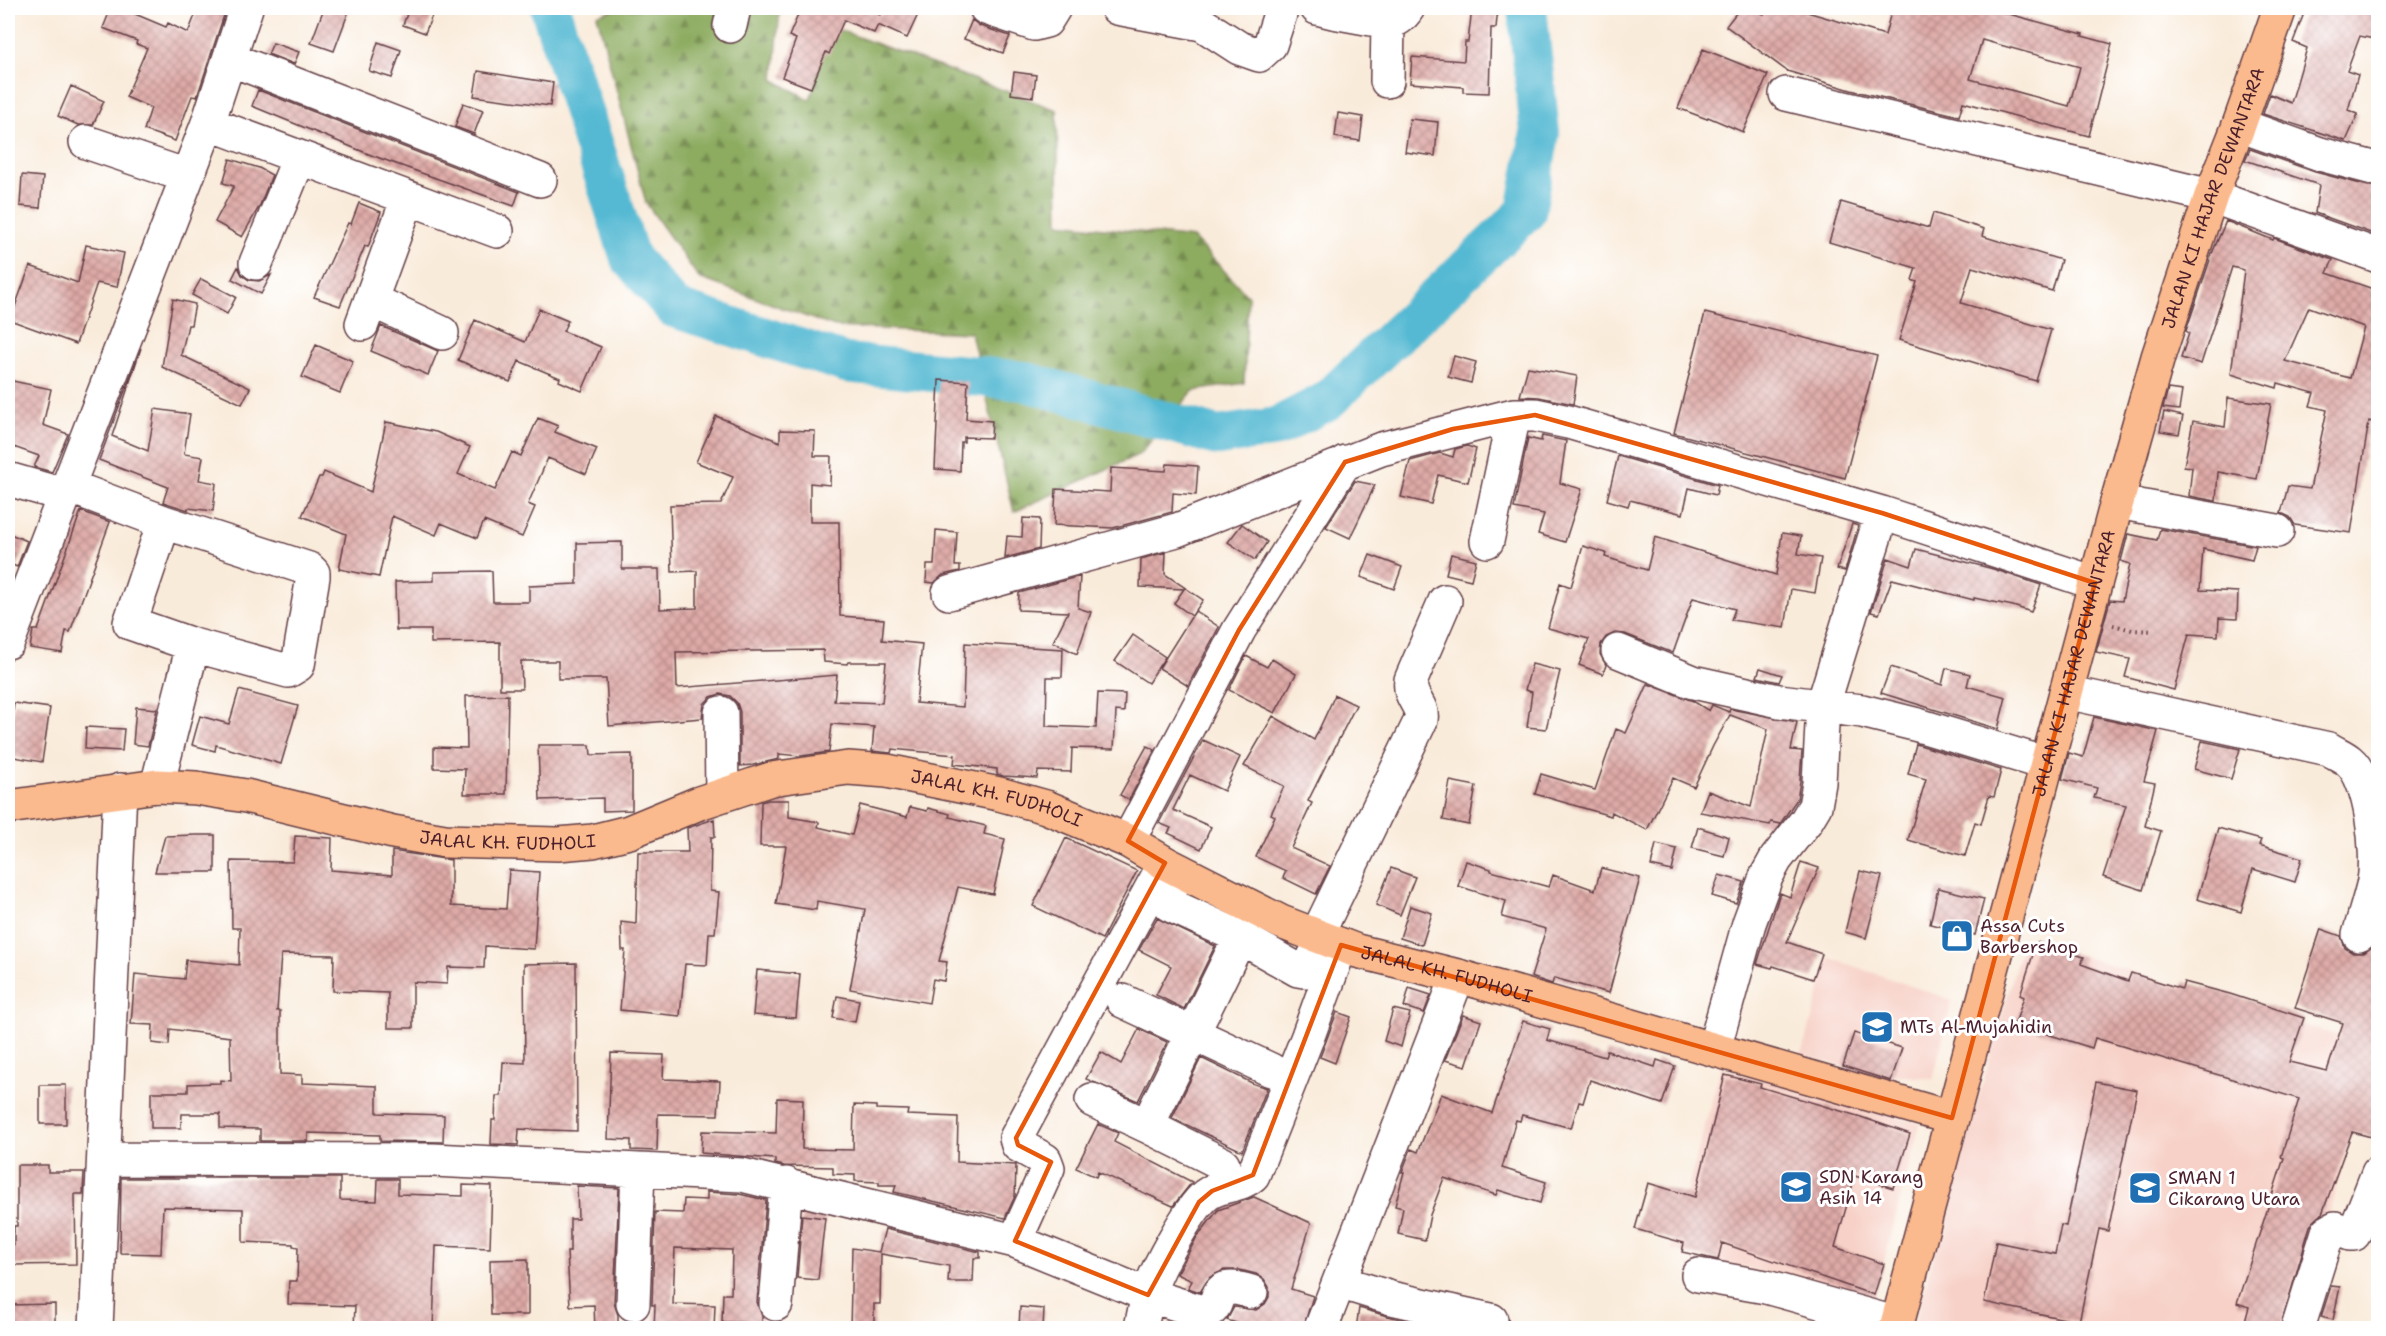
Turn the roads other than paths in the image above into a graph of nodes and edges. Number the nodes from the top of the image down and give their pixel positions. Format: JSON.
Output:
{"nodes":[{"id":1,"x":246,"y":8,"type":"edge"},
{"id":2,"x":986,"y":8,"type":"edge"},
{"id":3,"x":1054,"y":8,"type":"edge"},
{"id":4,"x":1117,"y":8,"type":"edge"},
{"id":5,"x":1282,"y":8,"type":"edge"},
{"id":6,"x":1317,"y":8,"type":"edge"},
{"id":7,"x":2280,"y":8,"type":"edge"},
{"id":8,"x":1398,"y":15,"type":"edge"},
{"id":9,"x":1214,"y":18,"type":"edge"},
{"id":10,"x":230,"y":59,"type":"junction"},
{"id":11,"x":1387,"y":81,"type":"dead end"},
{"id":12,"x":1786,"y":94,"type":"dead end"},
{"id":13,"x":208,"y":123,"type":"junction"},
{"id":14,"x":2239,"y":125,"type":"junction"},
{"id":15,"x":86,"y":142,"type":"dead end"},
{"id":16,"x":299,"y":158,"type":"junction"},
{"id":17,"x":2373,"y":168,"type":"dead end"},
{"id":18,"x":187,"y":176,"type":"junction"},
{"id":19,"x":540,"y":180,"type":"dead end"},
{"id":20,"x":2211,"y":196,"type":"junction"},
{"id":21,"x":408,"y":198,"type":"junction"},
{"id":22,"x":497,"y":231,"type":"dead end"},
{"id":23,"x":2379,"y":256,"type":"edge"},
{"id":24,"x":256,"y":263,"type":"dead end"},
{"id":25,"x":442,"y":333,"type":"dead end"},
{"id":26,"x":1514,"y":415,"type":"junction"},
{"id":27,"x":1345,"y":462,"type":"junction"},
{"id":28,"x":8,"y":479,"type":"edge"},
{"id":29,"x":66,"y":490,"type":"junction"},
{"id":30,"x":2117,"y":502,"type":"junction"},
{"id":31,"x":1882,"y":513,"type":"junction"},
{"id":32,"x":165,"y":522,"type":"junction"},
{"id":33,"x":2277,"y":531,"type":"dead end"},
{"id":34,"x":1487,"y":541,"type":"dead end"},
{"id":35,"x":2096,"y":583,"type":"junction"},
{"id":36,"x":949,"y":592,"type":"dead end"},
{"id":37,"x":1445,"y":601,"type":"dead end"},
{"id":38,"x":8,"y":642,"type":"edge"},
{"id":39,"x":193,"y":645,"type":"junction"},
{"id":40,"x":1618,"y":651,"type":"dead end"},
{"id":41,"x":2066,"y":692,"type":"junction"},
{"id":42,"x":1823,"y":705,"type":"junction"},
{"id":43,"x":721,"y":713,"type":"dead end"},
{"id":44,"x":2047,"y":764,"type":"junction"},
{"id":45,"x":157,"y":786,"type":"junction"},
{"id":46,"x":120,"y":790,"type":"junction"},
{"id":47,"x":722,"y":794,"type":"junction"},
{"id":48,"x":8,"y":807,"type":"edge"},
{"id":49,"x":1128,"y":841,"type":"junction"},
{"id":50,"x":1172,"y":867,"type":"junction"},
{"id":51,"x":1247,"y":923,"type":"junction"},
{"id":52,"x":2359,"y":935,"type":"dead end"},
{"id":53,"x":1326,"y":940,"type":"junction"},
{"id":54,"x":1458,"y":976,"type":"junction"},
{"id":55,"x":1123,"y":1001,"type":"dead end"},
{"id":56,"x":1193,"y":1032,"type":"junction"},
{"id":57,"x":1714,"y":1049,"type":"junction"},
{"id":58,"x":1271,"y":1070,"type":"dead end"},
{"id":59,"x":1092,"y":1100,"type":"dead end"},
{"id":60,"x":1952,"y":1118,"type":"junction"},
{"id":61,"x":1147,"y":1126,"type":"junction"},
{"id":62,"x":105,"y":1159,"type":"junction"},
{"id":63,"x":1223,"y":1164,"type":"dead end"},
{"id":64,"x":638,"y":1170,"type":"junction"},
{"id":65,"x":2379,"y":1173,"type":"edge"},
{"id":66,"x":786,"y":1184,"type":"junction"},
{"id":67,"x":1015,"y":1241,"type":"junction"},
{"id":68,"x":1698,"y":1275,"type":"dead end"},
{"id":69,"x":1339,"y":1282,"type":"junction"},
{"id":70,"x":1251,"y":1292,"type":"dead end"},
{"id":71,"x":1148,"y":1295,"type":"junction"},
{"id":72,"x":633,"y":1304,"type":"dead end"},
{"id":73,"x":776,"y":1304,"type":"dead end"},
{"id":74,"x":1491,"y":1320,"type":"dead end"},
{"id":75,"x":1897,"y":1326,"type":"edge"},
{"id":76,"x":96,"y":1329,"type":"edge"},
{"id":77,"x":1141,"y":1329,"type":"edge"},
{"id":78,"x":1321,"y":1329,"type":"edge"},
{"id":79,"x":2298,"y":1329,"type":"edge"}],
"edges":[{"from":1,"to":10,"type":"street"},
{"from":2,"to":3,"type":"street"},
{"from":4,"to":9,"type":"street"},
{"from":5,"to":9,"type":"street"},
{"from":6,"to":8,"type":"street"},
{"from":7,"to":14,"type":"main road","name":"JALAN KI HAJAR DEWANTARA"},
{"from":8,"to":11,"type":"street"},
{"from":10,"to":13,"type":"street"},
{"from":10,"to":19,"type":"street"},
{"from":12,"to":20,"type":"street"},
{"from":13,"to":16,"type":"street"},
{"from":13,"to":18,"type":"street"},
{"from":14,"to":17,"type":"street"},
{"from":14,"to":20,"type":"main road","name":"JALAN KI HAJAR DEWANTARA"},
{"from":15,"to":18,"type":"street"},
{"from":16,"to":21,"type":"street"},
{"from":16,"to":24,"type":"street"},
{"from":18,"to":29,"type":"street"},
{"from":20,"to":23,"type":"street"},
{"from":20,"to":30,"type":"main road","name":"JALAN KI HAJAR DEWANTARA"},
{"from":21,"to":22,"type":"street"},
{"from":21,"to":25,"type":"street"},
{"from":26,"to":27,"type":"street"},
{"from":26,"to":31,"type":"street"},
{"from":26,"to":34,"type":"street"},
{"from":27,"to":36,"type":"street"},
{"from":27,"to":49,"type":"street"},
{"from":28,"to":29,"type":"street"},
{"from":29,"to":32,"type":"street"},
{"from":29,"to":38,"type":"street"},
{"from":30,"to":33,"type":"street"},
{"from":30,"to":35,"type":"main road","name":"JALAN KI HAJAR DEWANTARA"},
{"from":31,"to":35,"type":"street"},
{"from":31,"to":42,"type":"street"},
{"from":32,"to":39,"type":"street"},
{"from":32,"to":39,"type":"street"},
{"from":35,"to":41,"type":"main road","name":"JALAN KI HAJAR DEWANTARA"},
{"from":37,"to":53,"type":"street"},
{"from":39,"to":45,"type":"street"},
{"from":40,"to":42,"type":"street"},
{"from":41,"to":44,"type":"main road","name":"JALAN KI HAJAR DEWANTARA"},
{"from":41,"to":52,"type":"street"},
{"from":42,"to":44,"type":"street"},
{"from":42,"to":57,"type":"street"},
{"from":43,"to":47,"type":"street"},
{"from":44,"to":60,"type":"main road","name":"JALAN KI HAJAR DEWANTARA"},
{"from":45,"to":46,"type":"main road","name":"JALAL KH. FUDHOLI"},
{"from":45,"to":47,"type":"main road","name":"JALAL KH. FUDHOLI"},
{"from":46,"to":48,"type":"main road","name":"JALAL KH. FUDHOLI"},
{"from":46,"to":62,"type":"street"},
{"from":47,"to":49,"type":"main road","name":"JALAL KH. FUDHOLI"},
{"from":49,"to":50,"type":"main road","name":"JALAL KH. FUDHOLI"},
{"from":50,"to":51,"type":"main road","name":"JALAL KH. FUDHOLI"},
{"from":50,"to":67,"type":"street"},
{"from":51,"to":53,"type":"main road","name":"JALAL KH. FUDHOLI"},
{"from":51,"to":56,"type":"street"},
{"from":53,"to":54,"type":"main road","name":"JALAL KH. FUDHOLI"},
{"from":53,"to":71,"type":"street"},
{"from":54,"to":57,"type":"main road","name":"JALAL KH. FUDHOLI"},
{"from":54,"to":69,"type":"street"},
{"from":55,"to":56,"type":"street"},
{"from":56,"to":58,"type":"street"},
{"from":56,"to":61,"type":"street"},
{"from":57,"to":60,"type":"main road","name":"JALAL KH. FUDHOLI"},
{"from":59,"to":61,"type":"street"},
{"from":60,"to":75,"type":"main road","name":"JALAN KI HAJAR DEWANTARA"},
{"from":61,"to":63,"type":"street"},
{"from":62,"to":64,"type":"street"},
{"from":62,"to":76,"type":"street"},
{"from":64,"to":66,"type":"street"},
{"from":64,"to":72,"type":"street"},
{"from":65,"to":79,"type":"street"},
{"from":66,"to":67,"type":"street"},
{"from":66,"to":73,"type":"street"},
{"from":67,"to":71,"type":"street"},
{"from":68,"to":75,"type":"street"},
{"from":69,"to":74,"type":"street"},
{"from":69,"to":78,"type":"street"},
{"from":70,"to":71,"type":"street"},
{"from":71,"to":77,"type":"street"}]}
